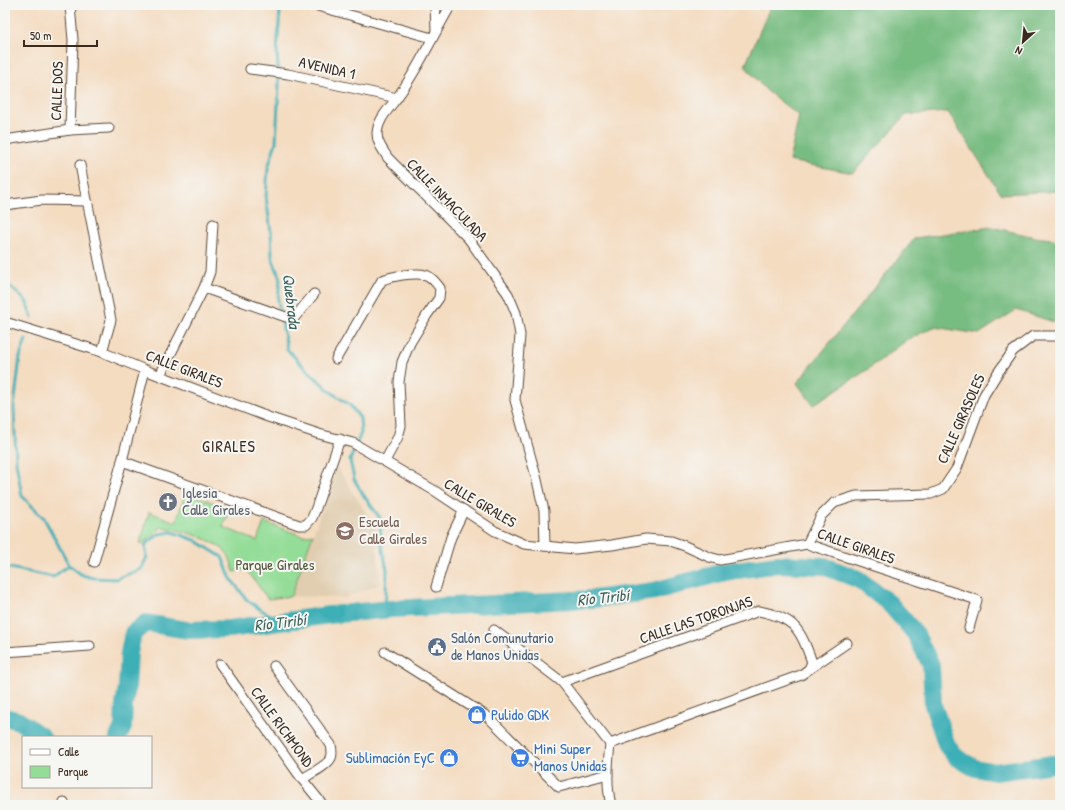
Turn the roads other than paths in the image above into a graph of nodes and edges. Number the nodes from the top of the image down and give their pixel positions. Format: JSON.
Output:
{"nodes":[{"id":1,"x":70,"y":5,"type":"edge"},
{"id":2,"x":314,"y":5,"type":"edge"},
{"id":3,"x":435,"y":5,"type":"edge"},
{"id":4,"x":451,"y":5,"type":"edge"},
{"id":5,"x":330,"y":7,"type":"edge"},
{"id":6,"x":434,"y":34,"type":"junction"},
{"id":7,"x":250,"y":70,"type":"dead end"},
{"id":8,"x":397,"y":98,"type":"junction"},
{"id":9,"x":110,"y":128,"type":"dead end"},
{"id":10,"x":70,"y":130,"type":"junction"},
{"id":11,"x":5,"y":140,"type":"edge"},
{"id":12,"x":80,"y":165,"type":"dead end"},
{"id":13,"x":87,"y":201,"type":"junction"},
{"id":14,"x":5,"y":205,"type":"edge"},
{"id":15,"x":213,"y":224,"type":"dead end"},
{"id":16,"x":204,"y":288,"type":"junction"},
{"id":17,"x":314,"y":294,"type":"dead end"},
{"id":18,"x":5,"y":322,"type":"edge"},
{"id":19,"x":1060,"y":336,"type":"edge"},
{"id":20,"x":102,"y":352,"type":"junction"},
{"id":21,"x":336,"y":359,"type":"dead end"},
{"id":22,"x":145,"y":370,"type":"junction"},
{"id":23,"x":160,"y":375,"type":"junction"},
{"id":24,"x":340,"y":439,"type":"junction"},
{"id":25,"x":122,"y":461,"type":"junction"},
{"id":26,"x":385,"y":461,"type":"junction"},
{"id":27,"x":464,"y":510,"type":"junction"},
{"id":28,"x":807,"y":544,"type":"junction"},
{"id":29,"x":545,"y":546,"type":"junction"},
{"id":30,"x":94,"y":562,"type":"dead end"},
{"id":31,"x":436,"y":587,"type":"dead end"},
{"id":32,"x":969,"y":628,"type":"dead end"},
{"id":33,"x":494,"y":630,"type":"dead end"},
{"id":34,"x":847,"y":643,"type":"dead end"},
{"id":35,"x":90,"y":646,"type":"dead end"},
{"id":36,"x":5,"y":652,"type":"edge"},
{"id":37,"x":385,"y":652,"type":"dead end"},
{"id":38,"x":220,"y":664,"type":"dead end"},
{"id":39,"x":274,"y":666,"type":"dead end"},
{"id":40,"x":809,"y":669,"type":"junction"},
{"id":41,"x":562,"y":682,"type":"junction"},
{"id":42,"x":610,"y":744,"type":"junction"},
{"id":43,"x":608,"y":774,"type":"junction"},
{"id":44,"x":302,"y":779,"type":"junction"},
{"id":45,"x":323,"y":805,"type":"edge"},
{"id":46,"x":611,"y":805,"type":"edge"}],
"edges":[{"from":1,"to":10,"type":"street","name":"CALLE DOS"},
{"from":2,"to":5,"type":"street"},
{"from":3,"to":6,"type":"street"},
{"from":4,"to":6,"type":"street","name":"CALLE INMACULADA"},
{"from":5,"to":6,"type":"street"},
{"from":6,"to":8,"type":"street","name":"CALLE INMACULADA"},
{"from":7,"to":8,"type":"street","name":"AVENIDA 1"},
{"from":8,"to":29,"type":"street","name":"CALLE INMACULADA"},
{"from":9,"to":10,"type":"street"},
{"from":10,"to":11,"type":"street"},
{"from":12,"to":13,"type":"street"},
{"from":13,"to":14,"type":"street"},
{"from":13,"to":20,"type":"street"},
{"from":15,"to":16,"type":"street"},
{"from":16,"to":17,"type":"street"},
{"from":16,"to":23,"type":"street"},
{"from":18,"to":20,"type":"street","name":"CALLE GIRALES"},
{"from":19,"to":28,"type":"street","name":"CALLE GIRASOLES"},
{"from":20,"to":22,"type":"street","name":"CALLE GIRALES"},
{"from":21,"to":26,"type":"street"},
{"from":22,"to":23,"type":"street","name":"CALLE GIRALES"},
{"from":22,"to":25,"type":"street"},
{"from":23,"to":24,"type":"street","name":"CALLE GIRALES"},
{"from":24,"to":25,"type":"street"},
{"from":24,"to":26,"type":"street","name":"CALLE GIRALES"},
{"from":25,"to":30,"type":"street"},
{"from":26,"to":27,"type":"street","name":"CALLE GIRALES"},
{"from":27,"to":29,"type":"street","name":"CALLE GIRALES"},
{"from":27,"to":31,"type":"street"},
{"from":28,"to":29,"type":"street","name":"CALLE GIRALES"},
{"from":28,"to":32,"type":"street","name":"CALLE GIRALES"},
{"from":33,"to":41,"type":"street"},
{"from":34,"to":40,"type":"street"},
{"from":35,"to":36,"type":"street"},
{"from":37,"to":43,"type":"street"},
{"from":38,"to":44,"type":"street","name":"CALLE RICHMOND"},
{"from":39,"to":44,"type":"street"},
{"from":40,"to":41,"type":"street","name":"CALLE LAS TORONJAS"},
{"from":40,"to":42,"type":"street"},
{"from":41,"to":42,"type":"street"},
{"from":42,"to":43,"type":"street"},
{"from":43,"to":46,"type":"street"},
{"from":44,"to":45,"type":"street","name":"CALLE RICHMOND"}]}
